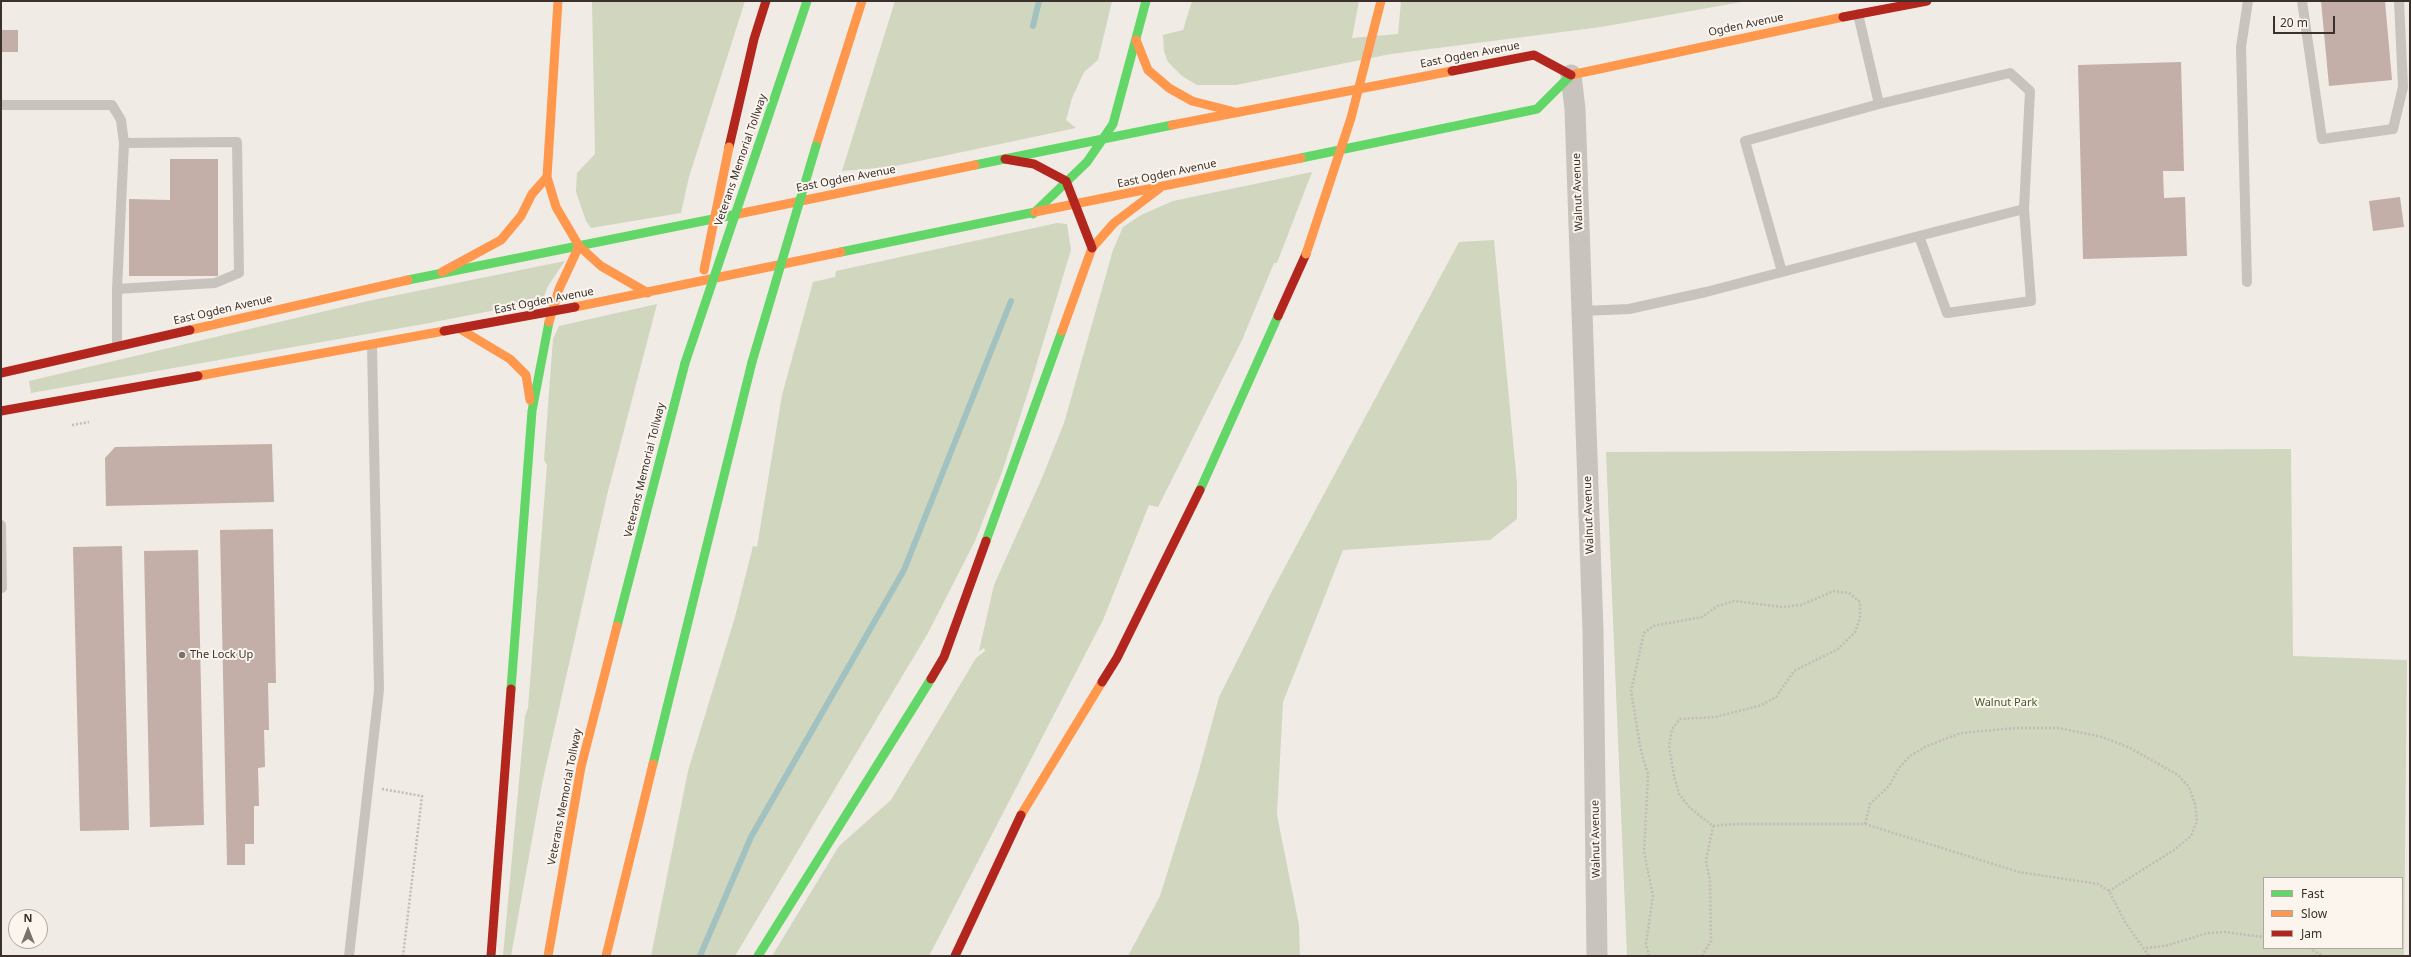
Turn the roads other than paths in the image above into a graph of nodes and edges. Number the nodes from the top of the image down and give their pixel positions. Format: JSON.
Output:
{"nodes":[{"id":1,"x":558,"y":1,"type":"edge"},
{"id":2,"x":766,"y":1,"type":"edge"},
{"id":3,"x":807,"y":1,"type":"edge"},
{"id":4,"x":862,"y":1,"type":"edge"},
{"id":5,"x":1146,"y":1,"type":"edge"},
{"id":6,"x":1381,"y":1,"type":"edge"},
{"id":7,"x":1927,"y":1,"type":"edge"},
{"id":8,"x":2248,"y":1,"type":"edge"},
{"id":9,"x":2302,"y":1,"type":"edge"},
{"id":10,"x":2399,"y":1,"type":"edge"},
{"id":11,"x":1858,"y":14,"type":"junction"},
{"id":12,"x":1136,"y":40,"type":"junction"},
{"id":13,"x":1571,"y":75,"type":"junction"},
{"id":14,"x":1,"y":104,"type":"edge"},
{"id":15,"x":1879,"y":104,"type":"junction"},
{"id":16,"x":1235,"y":112,"type":"junction"},
{"id":17,"x":1105,"y":138,"type":"junction"},
{"id":18,"x":124,"y":142,"type":"junction"},
{"id":19,"x":1005,"y":159,"type":"junction"},
{"id":20,"x":547,"y":177,"type":"junction"},
{"id":21,"x":1066,"y":180,"type":"junction"},
{"id":22,"x":1160,"y":188,"type":"junction"},
{"id":23,"x":1077,"y":205,"type":"junction"},
{"id":24,"x":2024,"y":209,"type":"junction"},
{"id":25,"x":1033,"y":214,"type":"junction"},
{"id":26,"x":1919,"y":236,"type":"junction"},
{"id":27,"x":580,"y":246,"type":"junction"},
{"id":28,"x":1092,"y":248,"type":"junction"},
{"id":29,"x":442,"y":272,"type":"junction"},
{"id":30,"x":1782,"y":272,"type":"junction"},
{"id":31,"x":2247,"y":282,"type":"dead end"},
{"id":32,"x":117,"y":289,"type":"junction"},
{"id":33,"x":648,"y":293,"type":"junction"},
{"id":34,"x":1582,"y":311,"type":"junction"},
{"id":35,"x":550,"y":312,"type":"junction"},
{"id":36,"x":460,"y":329,"type":"junction"},
{"id":37,"x":117,"y":346,"type":"junction"},
{"id":38,"x":372,"y":346,"type":"junction"},
{"id":39,"x":685,"y":363,"type":"junction"},
{"id":40,"x":1,"y":373,"type":"edge"},
{"id":41,"x":1,"y":411,"type":"edge"},
{"id":42,"x":532,"y":412,"type":"junction"},
{"id":43,"x":1,"y":525,"type":"edge"},
{"id":44,"x":2,"y":588,"type":"dead end"},
{"id":45,"x":350,"y":956,"type":"edge"},
{"id":46,"x":491,"y":956,"type":"edge"},
{"id":47,"x":548,"y":956,"type":"edge"},
{"id":48,"x":606,"y":956,"type":"edge"},
{"id":49,"x":758,"y":956,"type":"edge"},
{"id":50,"x":955,"y":956,"type":"edge"},
{"id":51,"x":1597,"y":956,"type":"edge"}],
"edges":[{"from":1,"to":20,"type":"main road"},
{"from":2,"to":39,"type":"main road","bridge":true},
{"from":3,"to":39,"type":"main road","name":"Veterans Memorial Tollway","bridge":true},
{"from":4,"to":48,"type":"main road","bridge":true},
{"from":5,"to":12,"type":"main road"},
{"from":6,"to":50,"type":"main road","bridge":true},
{"from":7,"to":11,"type":"main road","name":"Ogden Avenue"},
{"from":8,"to":31,"type":"lane"},
{"from":9,"to":10,"type":"lane"},
{"from":11,"to":13,"type":"main road","name":"Ogden Avenue"},
{"from":11,"to":15,"type":"lane"},
{"from":12,"to":16,"type":"main road"},
{"from":12,"to":17,"type":"main road"},
{"from":13,"to":16,"type":"main road","name":"East Ogden Avenue"},
{"from":13,"to":22,"type":"main road","name":"East Ogden Avenue"},
{"from":13,"to":34,"type":"street","name":"Walnut Avenue"},
{"from":14,"to":18,"type":"lane"},
{"from":15,"to":24,"type":"lane"},
{"from":15,"to":30,"type":"lane"},
{"from":16,"to":17,"type":"main road","name":"East Ogden Avenue"},
{"from":17,"to":19,"type":"main road","name":"East Ogden Avenue"},
{"from":17,"to":21,"type":"main road"},
{"from":18,"to":32,"type":"lane"},
{"from":18,"to":32,"type":"lane"},
{"from":19,"to":21,"type":"main road"},
{"from":19,"to":27,"type":"main road","name":"East Ogden Avenue"},
{"from":20,"to":27,"type":"main road"},
{"from":20,"to":29,"type":"main road"},
{"from":21,"to":23,"type":"main road"},
{"from":21,"to":25,"type":"main road"},
{"from":22,"to":23,"type":"main road","name":"East Ogden Avenue"},
{"from":22,"to":28,"type":"main road"},
{"from":23,"to":25,"type":"main road","name":"East Ogden Avenue"},
{"from":23,"to":28,"type":"main road"},
{"from":24,"to":26,"type":"lane"},
{"from":24,"to":26,"type":"lane"},
{"from":25,"to":33,"type":"main road","name":"East Ogden Avenue"},
{"from":26,"to":30,"type":"lane"},
{"from":27,"to":29,"type":"main road","name":"East Ogden Avenue"},
{"from":27,"to":33,"type":"main road"},
{"from":27,"to":35,"type":"main road"},
{"from":28,"to":49,"type":"main road"},
{"from":29,"to":37,"type":"main road","name":"East Ogden Avenue"},
{"from":30,"to":34,"type":"lane"},
{"from":32,"to":37,"type":"lane"},
{"from":33,"to":35,"type":"main road","name":"East Ogden Avenue"},
{"from":34,"to":51,"type":"street","name":"Walnut Avenue"},
{"from":35,"to":36,"type":"main road","name":"East Ogden Avenue"},
{"from":35,"to":42,"type":"main road"},
{"from":36,"to":38,"type":"main road","name":"East Ogden Avenue"},
{"from":36,"to":42,"type":"main road"},
{"from":37,"to":40,"type":"main road","name":"East Ogden Avenue"},
{"from":38,"to":41,"type":"main road","name":"East Ogden Avenue"},
{"from":38,"to":45,"type":"lane"},
{"from":39,"to":47,"type":"main road","name":"Veterans Memorial Tollway"},
{"from":42,"to":46,"type":"main road"},
{"from":43,"to":44,"type":"lane"}]}
